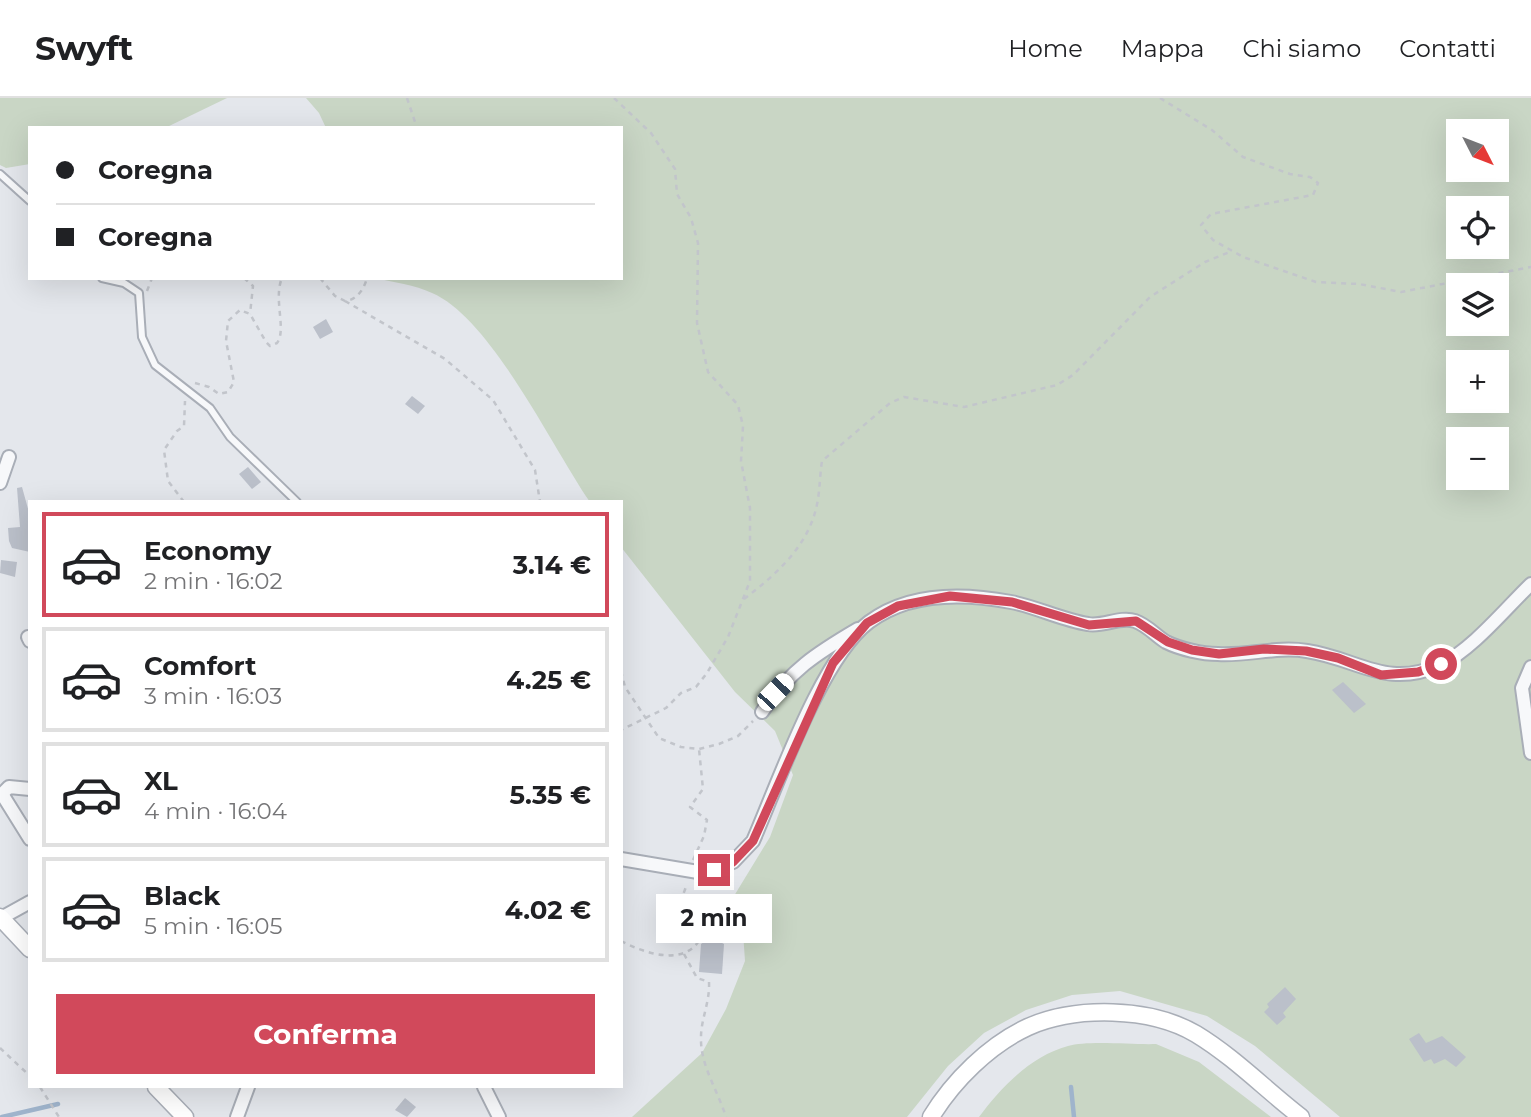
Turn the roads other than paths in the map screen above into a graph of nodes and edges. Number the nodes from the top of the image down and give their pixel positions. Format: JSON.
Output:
{"nodes":[{"id":1,"x":0,"y":174,"type":"edge"},
{"id":2,"x":28,"y":199,"type":"edge"},
{"id":3,"x":109,"y":280,"type":"edge"},
{"id":4,"x":9,"y":457,"type":"dead end"},
{"id":5,"x":0,"y":483,"type":"edge"},
{"id":6,"x":294,"y":500,"type":"edge"},
{"id":7,"x":1531,"y":584,"type":"edge"},
{"id":8,"x":867,"y":623,"type":"junction"},
{"id":9,"x":1531,"y":667,"type":"edge"},
{"id":10,"x":762,"y":712,"type":"road end"},
{"id":11,"x":1531,"y":753,"type":"edge"},
{"id":12,"x":28,"y":789,"type":"edge"},
{"id":13,"x":1,"y":792,"type":"edge"},
{"id":14,"x":28,"y":836,"type":"edge"},
{"id":15,"x":623,"y":859,"type":"edge"},
{"id":16,"x":28,"y":903,"type":"edge"},
{"id":17,"x":1,"y":917,"type":"edge"},
{"id":18,"x":28,"y":947,"type":"edge"},
{"id":19,"x":157,"y":1088,"type":"edge"},
{"id":20,"x":248,"y":1088,"type":"edge"},
{"id":21,"x":484,"y":1088,"type":"edge"},
{"id":22,"x":185,"y":1117,"type":"edge"},
{"id":23,"x":237,"y":1117,"type":"edge"},
{"id":24,"x":499,"y":1117,"type":"edge"},
{"id":25,"x":931,"y":1117,"type":"edge"},
{"id":26,"x":1301,"y":1117,"type":"edge"}],
"edges":[{"from":1,"to":2,"type":"lane"},
{"from":3,"to":6,"type":"lane"},
{"from":4,"to":5,"type":"street"},
{"from":7,"to":8,"type":"street"},
{"from":8,"to":10,"type":"street"},
{"from":8,"to":15,"type":"street"},
{"from":9,"to":11,"type":"street"},
{"from":12,"to":13,"type":"street"},
{"from":13,"to":14,"type":"street"},
{"from":16,"to":17,"type":"street"},
{"from":17,"to":18,"type":"main road"},
{"from":19,"to":22,"type":"main road"},
{"from":20,"to":23,"type":"street"},
{"from":21,"to":24,"type":"street"},
{"from":25,"to":26,"type":"main road"}]}
